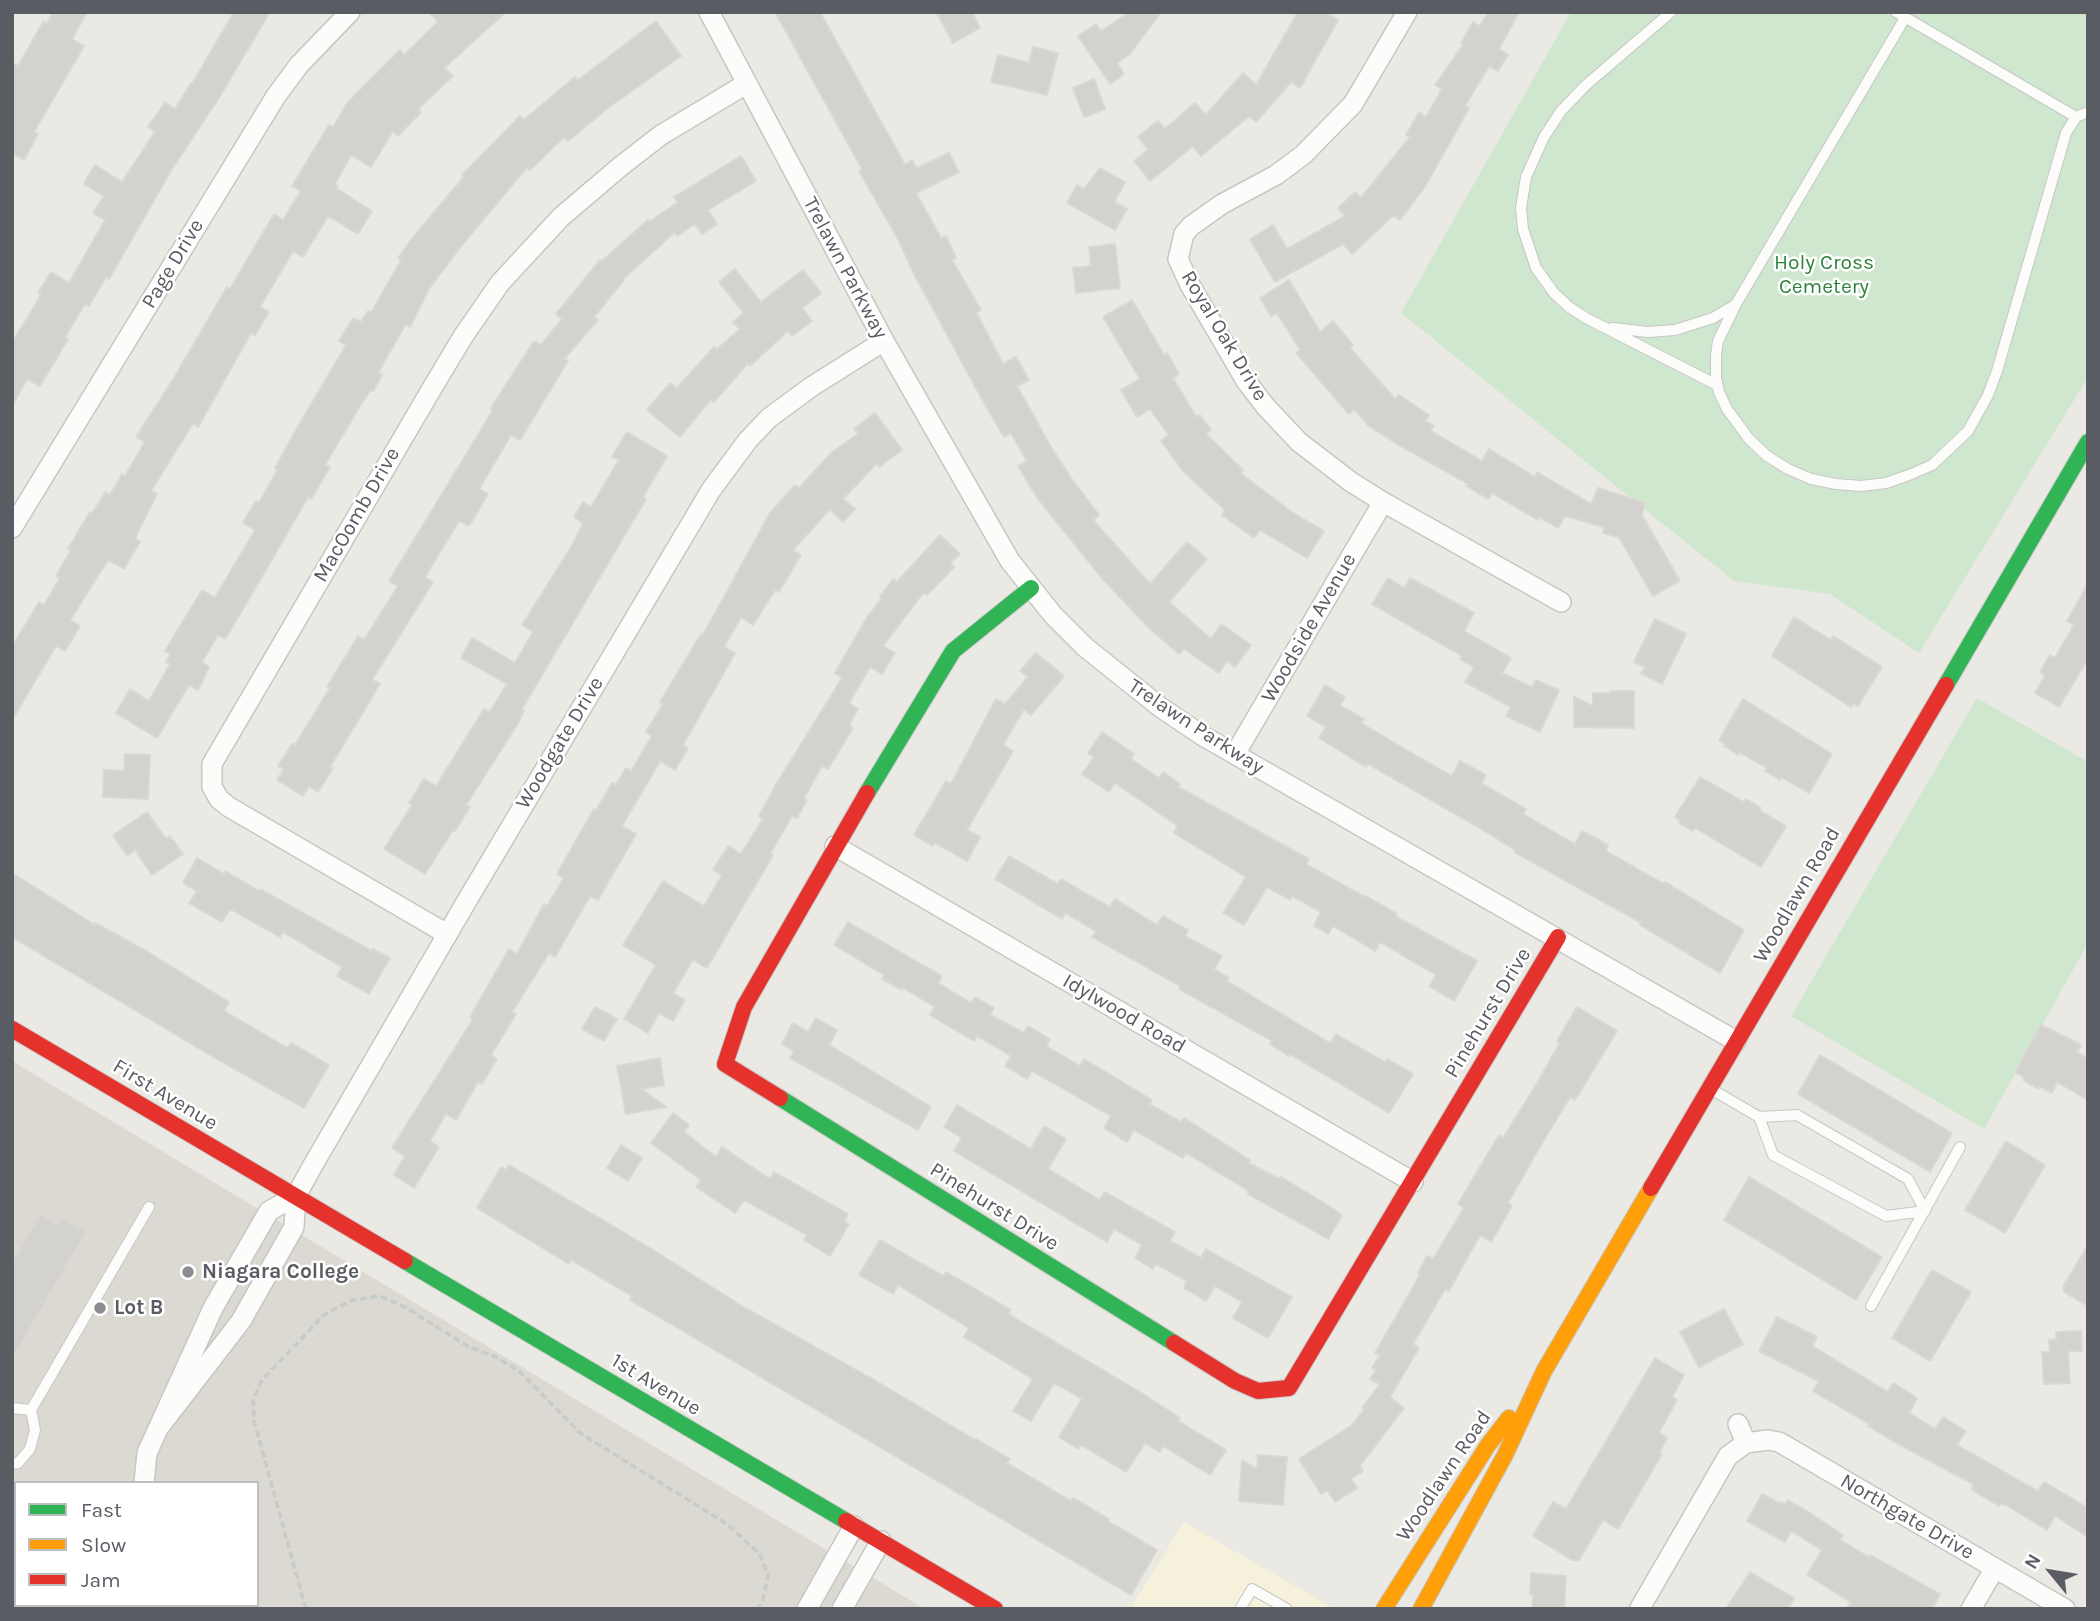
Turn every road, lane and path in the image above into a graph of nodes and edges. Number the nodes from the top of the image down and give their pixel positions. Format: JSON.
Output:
{"nodes":[{"id":1,"x":350,"y":12,"type":"edge"},
{"id":2,"x":709,"y":12,"type":"edge"},
{"id":3,"x":1407,"y":12,"type":"edge"},
{"id":4,"x":1671,"y":12,"type":"edge"},
{"id":5,"x":1901,"y":15,"type":"edge"},
{"id":6,"x":746,"y":83,"type":"junction"},
{"id":7,"x":2088,"y":112,"type":"edge"},
{"id":8,"x":2076,"y":117,"type":"junction"},
{"id":9,"x":1736,"y":304,"type":"junction"},
{"id":10,"x":1595,"y":323,"type":"junction"},
{"id":11,"x":884,"y":341,"type":"junction"},
{"id":12,"x":1717,"y":385,"type":"junction"},
{"id":13,"x":2088,"y":442,"type":"edge"},
{"id":14,"x":1383,"y":502,"type":"junction"},
{"id":15,"x":12,"y":528,"type":"edge"},
{"id":16,"x":1031,"y":588,"type":"junction"},
{"id":17,"x":1561,"y":602,"type":"dead end"},
{"id":18,"x":1235,"y":754,"type":"junction"},
{"id":19,"x":835,"y":846,"type":"junction"},
{"id":20,"x":447,"y":934,"type":"junction"},
{"id":21,"x":1558,"y":937,"type":"junction"},
{"id":22,"x":12,"y":1030,"type":"edge"},
{"id":23,"x":1736,"y":1041,"type":"junction"},
{"id":24,"x":1709,"y":1088,"type":"junction"},
{"id":25,"x":1759,"y":1117,"type":"junction"},
{"id":26,"x":1960,"y":1147,"type":"dead end"},
{"id":27,"x":1413,"y":1182,"type":"junction"},
{"id":28,"x":296,"y":1196,"type":"junction"},
{"id":29,"x":149,"y":1207,"type":"dead end"},
{"id":30,"x":1925,"y":1211,"type":"junction"},
{"id":31,"x":1871,"y":1306,"type":"dead end"},
{"id":32,"x":1544,"y":1371,"type":"junction"},
{"id":33,"x":12,"y":1408,"type":"edge"},
{"id":34,"x":31,"y":1410,"type":"junction"},
{"id":35,"x":1738,"y":1424,"type":"dead end"},
{"id":36,"x":160,"y":1426,"type":"junction"},
{"id":37,"x":1746,"y":1443,"type":"junction"},
{"id":38,"x":12,"y":1464,"type":"edge"},
{"id":39,"x":144,"y":1481,"type":"edge"},
{"id":40,"x":854,"y":1526,"type":"junction"},
{"id":41,"x":881,"y":1541,"type":"junction"},
{"id":42,"x":1995,"y":1568,"type":"junction"},
{"id":43,"x":1640,"y":1608,"type":"edge"},
{"id":44,"x":306,"y":1609,"type":"edge"},
{"id":45,"x":758,"y":1609,"type":"edge"},
{"id":46,"x":807,"y":1609,"type":"edge"},
{"id":47,"x":842,"y":1609,"type":"edge"},
{"id":48,"x":995,"y":1609,"type":"edge"},
{"id":49,"x":1240,"y":1609,"type":"edge"},
{"id":50,"x":1287,"y":1609,"type":"edge"},
{"id":51,"x":1384,"y":1609,"type":"edge"},
{"id":52,"x":1421,"y":1609,"type":"edge"},
{"id":53,"x":1971,"y":1609,"type":"edge"},
{"id":54,"x":2065,"y":1609,"type":"edge"}],
"edges":[{"from":1,"to":15,"type":"street","name":"Page Drive"},
{"from":2,"to":6,"type":"street","name":"Trelawn Parkway"},
{"from":3,"to":14,"type":"street","name":"Royal Oak Drive"},
{"from":4,"to":10,"type":"lane"},
{"from":5,"to":8,"type":"lane"},
{"from":5,"to":9,"type":"lane"},
{"from":6,"to":11,"type":"street","name":"Trelawn Parkway"},
{"from":6,"to":20,"type":"street","name":"MacOomb Drive"},
{"from":7,"to":8,"type":"lane"},
{"from":8,"to":12,"type":"lane"},
{"from":9,"to":10,"type":"lane"},
{"from":9,"to":12,"type":"lane"},
{"from":10,"to":12,"type":"lane"},
{"from":11,"to":16,"type":"street","name":"Trelawn Parkway"},
{"from":11,"to":20,"type":"street","name":"Woodgate Drive"},
{"from":13,"to":23,"type":"street","name":"Woodlawn Road"},
{"from":14,"to":17,"type":"street","name":"Royal Oak Drive"},
{"from":14,"to":18,"type":"street","name":"Woodside Avenue"},
{"from":16,"to":18,"type":"street","name":"Trelawn Parkway"},
{"from":16,"to":19,"type":"street","name":"Pinehurst Drive"},
{"from":18,"to":21,"type":"street","name":"Trelawn Parkway"},
{"from":19,"to":27,"type":"street","name":"Idylwood Road"},
{"from":19,"to":27,"type":"street","name":"Pinehurst Drive"},
{"from":20,"to":28,"type":"street","name":"Woodgate Drive"},
{"from":21,"to":23,"type":"street","name":"Trelawn Parkway"},
{"from":21,"to":27,"type":"street","name":"Pinehurst Drive"},
{"from":22,"to":28,"type":"street","name":"First Avenue"},
{"from":23,"to":24,"type":"street","name":"Woodlawn Road"},
{"from":24,"to":25,"type":"lane"},
{"from":24,"to":32,"type":"street","name":"Woodlawn Road"},
{"from":25,"to":30,"type":"lane"},
{"from":25,"to":30,"type":"lane"},
{"from":26,"to":30,"type":"lane"},
{"from":28,"to":36,"type":"street"},
{"from":28,"to":36,"type":"street"},
{"from":28,"to":40,"type":"street","name":"1st Avenue"},
{"from":29,"to":34,"type":"lane"},
{"from":30,"to":31,"type":"lane"},
{"from":32,"to":51,"type":"street","name":"Woodlawn Road"},
{"from":32,"to":52,"type":"street","name":"Woodlawn Road"},
{"from":33,"to":34,"type":"lane"},
{"from":34,"to":38,"type":"lane"},
{"from":35,"to":37,"type":"street"},
{"from":36,"to":39,"type":"street"},
{"from":37,"to":42,"type":"street","name":"Northgate Drive"},
{"from":37,"to":43,"type":"street"},
{"from":40,"to":41,"type":"street","name":"1st Avenue"},
{"from":40,"to":46,"type":"street"},
{"from":41,"to":47,"type":"street"},
{"from":41,"to":48,"type":"street","name":"1st Avenue"},
{"from":42,"to":53,"type":"street"},
{"from":42,"to":54,"type":"street","name":"Northgate Drive"},
{"from":44,"to":45,"type":"path"},
{"from":49,"to":50,"type":"lane"}]}
